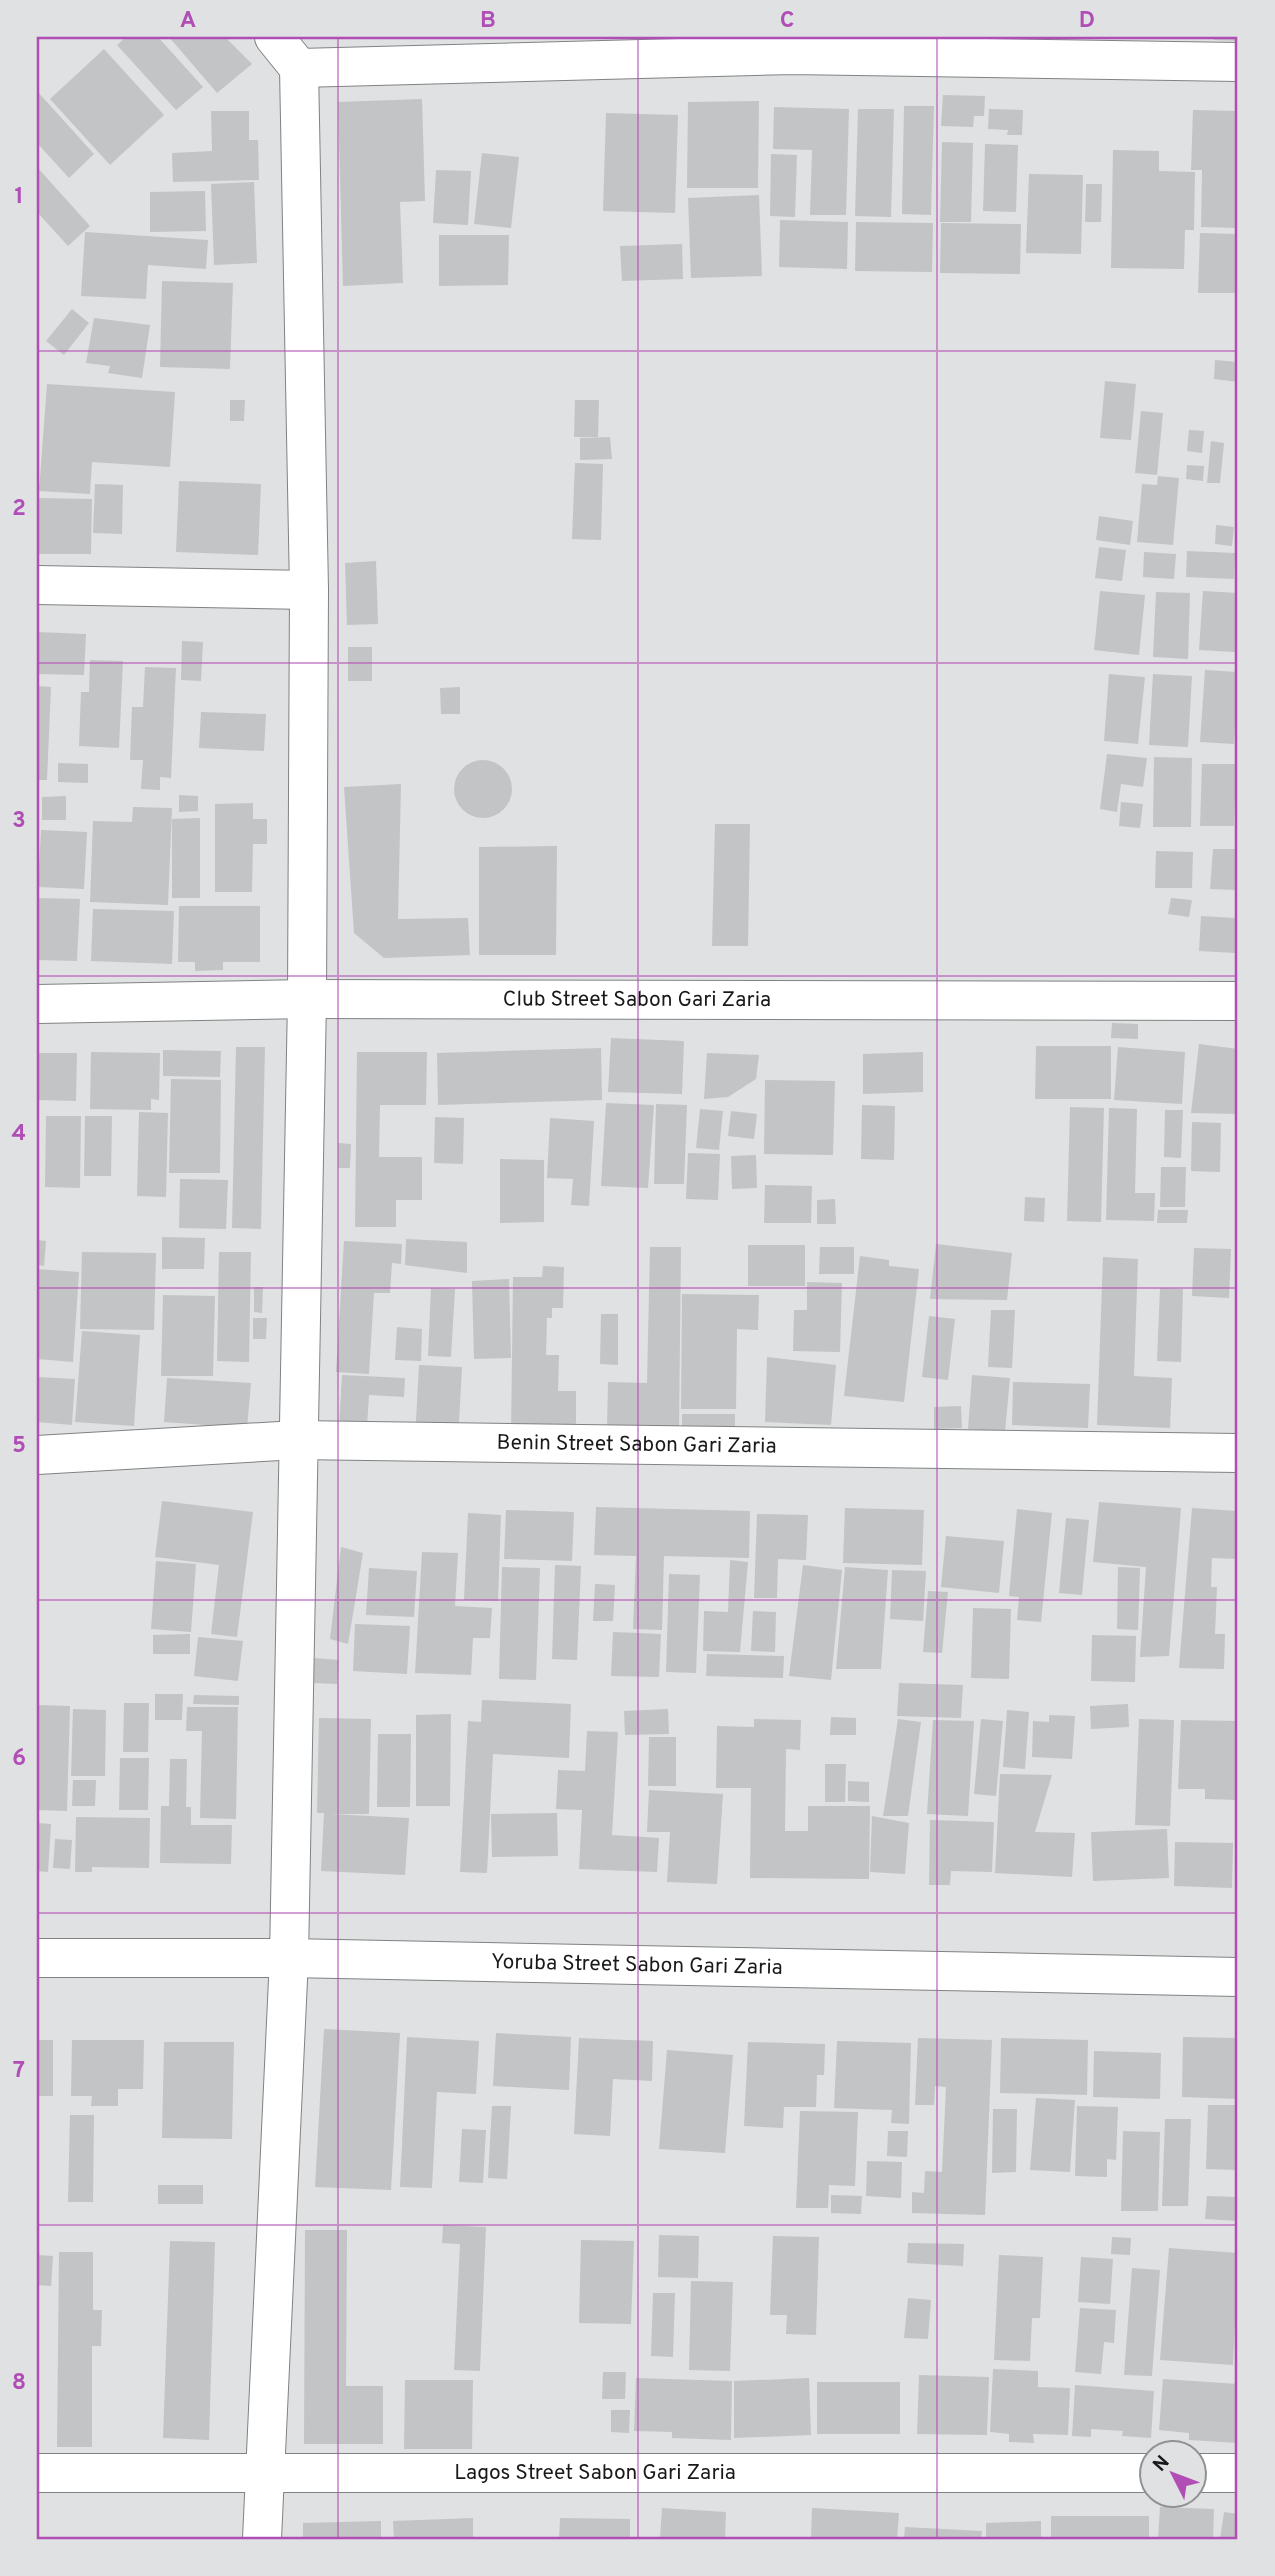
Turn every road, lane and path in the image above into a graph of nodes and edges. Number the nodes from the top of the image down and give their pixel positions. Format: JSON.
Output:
{"nodes":[{"id":1,"x":274,"y":37,"type":"edge"},
{"id":2,"x":836,"y":46,"type":"edge"},
{"id":3,"x":1238,"y":62,"type":"edge"},
{"id":4,"x":299,"y":68,"type":"junction"},
{"id":5,"x":37,"y":585,"type":"edge"},
{"id":6,"x":309,"y":590,"type":"junction"},
{"id":7,"x":307,"y":999,"type":"junction"},
{"id":8,"x":1238,"y":1001,"type":"edge"},
{"id":9,"x":37,"y":1004,"type":"edge"},
{"id":10,"x":297,"y":1440,"type":"junction"},
{"id":11,"x":1238,"y":1453,"type":"edge"},
{"id":12,"x":37,"y":1455,"type":"edge"},
{"id":13,"x":37,"y":1958,"type":"edge"},
{"id":14,"x":289,"y":1958,"type":"junction"},
{"id":15,"x":1238,"y":1977,"type":"edge"},
{"id":16,"x":37,"y":2473,"type":"edge"},
{"id":17,"x":263,"y":2473,"type":"junction"},
{"id":18,"x":1138,"y":2473,"type":"edge"},
{"id":19,"x":1208,"y":2473,"type":"edge"},
{"id":20,"x":1238,"y":2473,"type":"edge"},
{"id":21,"x":262,"y":2539,"type":"edge"}],
"edges":[{"from":1,"to":4,"type":"street"},
{"from":2,"to":3,"type":"street"},
{"from":2,"to":4,"type":"street"},
{"from":4,"to":6,"type":"street"},
{"from":5,"to":6,"type":"street"},
{"from":6,"to":7,"type":"street"},
{"from":7,"to":8,"type":"street","name":"Club Street Sabon Gari Zaria"},
{"from":7,"to":9,"type":"street","name":"Club Street Sabon Gari Zaria"},
{"from":7,"to":10,"type":"street"},
{"from":10,"to":11,"type":"street","name":"Benin Street Sabon Gari Zaria"},
{"from":10,"to":12,"type":"street","name":"Benin Street Sabon Gari Zaria"},
{"from":10,"to":14,"type":"street"},
{"from":13,"to":14,"type":"street","name":"Yoruba Street Sabon Gari Zaria"},
{"from":14,"to":15,"type":"street","name":"Yoruba Street Sabon Gari Zaria"},
{"from":14,"to":17,"type":"street"},
{"from":16,"to":17,"type":"street","name":"Lagos Street Sabon Gari Zaria"},
{"from":17,"to":18,"type":"street","name":"Lagos Street Sabon Gari Zaria"},
{"from":17,"to":21,"type":"street"},
{"from":19,"to":20,"type":"street"}]}
